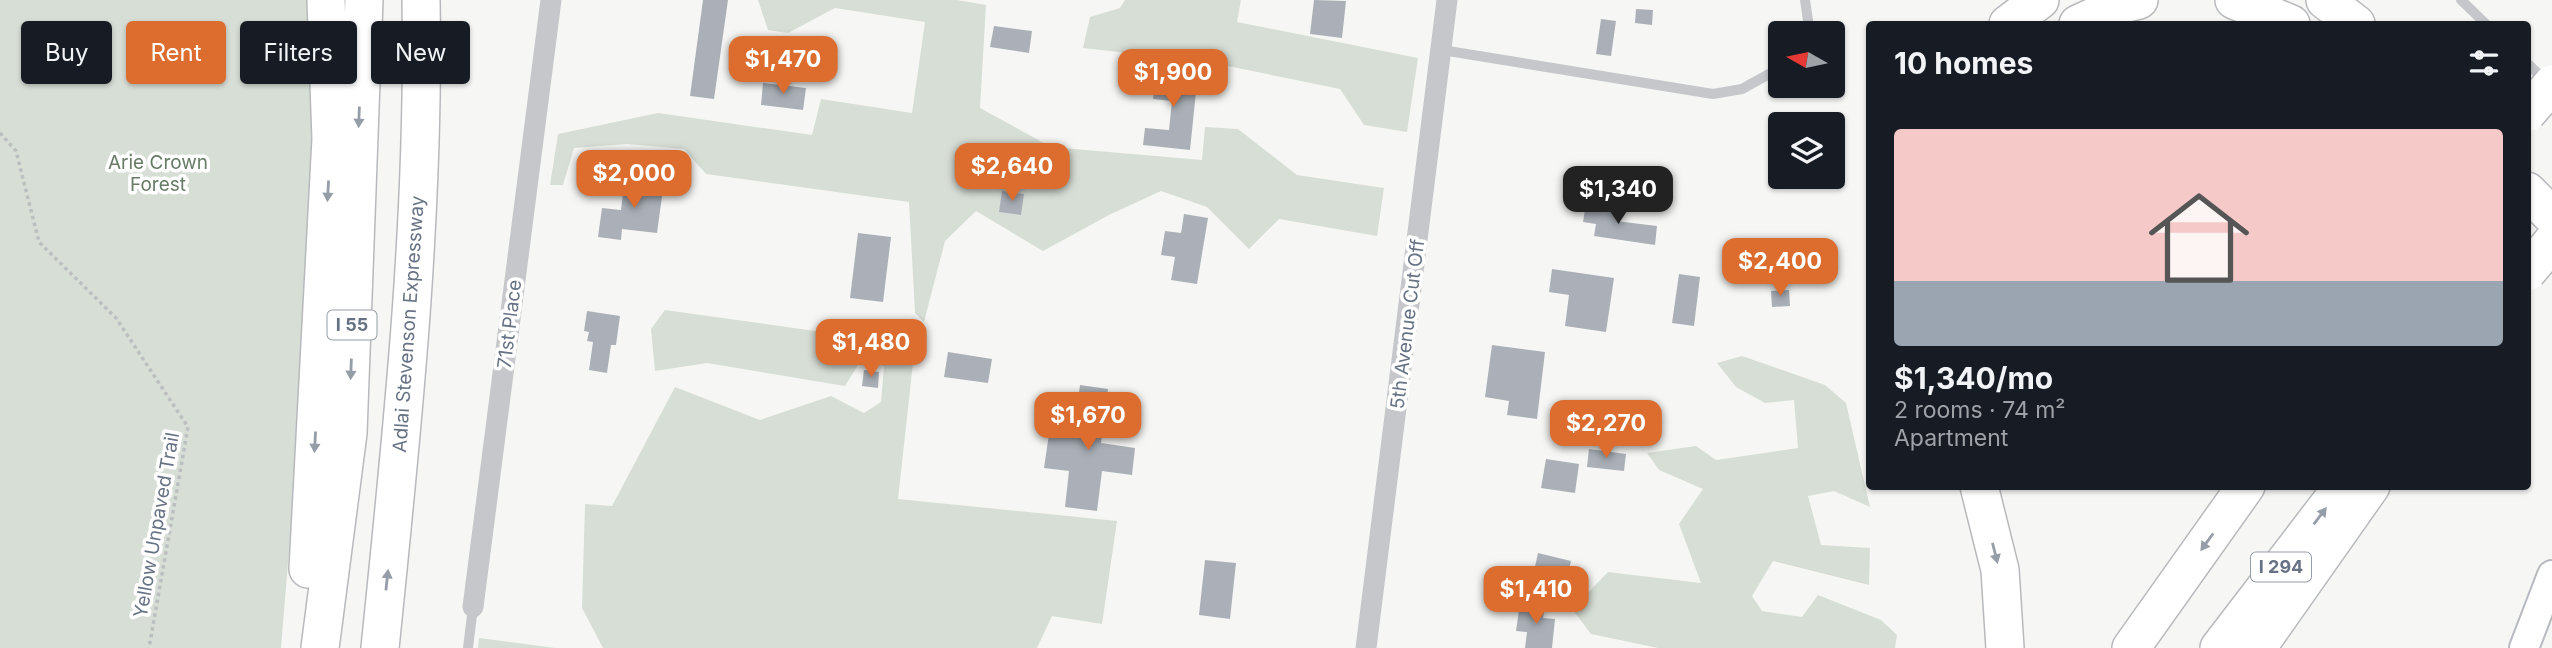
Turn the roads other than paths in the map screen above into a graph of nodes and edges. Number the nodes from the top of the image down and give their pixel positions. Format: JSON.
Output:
{"nodes":[{"id":1,"x":326,"y":0,"type":"edge"},
{"id":2,"x":363,"y":0,"type":"edge"},
{"id":3,"x":421,"y":0,"type":"edge"},
{"id":4,"x":445,"y":0,"type":"edge"},
{"id":5,"x":551,"y":0,"type":"edge"},
{"id":6,"x":1447,"y":0,"type":"edge"},
{"id":7,"x":1805,"y":0,"type":"edge"},
{"id":8,"x":2040,"y":0,"type":"edge"},
{"id":9,"x":2139,"y":0,"type":"edge"},
{"id":10,"x":2234,"y":0,"type":"edge"},
{"id":11,"x":2325,"y":0,"type":"edge"},
{"id":12,"x":2460,"y":0,"type":"edge"},
{"id":13,"x":1807,"y":21,"type":"edge"},
{"id":14,"x":2012,"y":21,"type":"edge"},
{"id":15,"x":2084,"y":21,"type":"edge"},
{"id":16,"x":2284,"y":21,"type":"edge"},
{"id":17,"x":2352,"y":21,"type":"edge"},
{"id":18,"x":2483,"y":21,"type":"edge"},
{"id":19,"x":1442,"y":50,"type":"junction"},
{"id":20,"x":2531,"y":67,"type":"edge"},
{"id":21,"x":1768,"y":75,"type":"edge"},
{"id":22,"x":2552,"y":85,"type":"edge"},
{"id":23,"x":2531,"y":109,"type":"edge"},
{"id":24,"x":421,"y":138,"type":"junction"},
{"id":25,"x":2531,"y":195,"type":"edge"},
{"id":26,"x":2552,"y":216,"type":"edge"},
{"id":27,"x":2552,"y":242,"type":"edge"},
{"id":28,"x":2531,"y":252,"type":"edge"},
{"id":29,"x":2531,"y":267,"type":"edge"},
{"id":30,"x":2552,"y":273,"type":"edge"},
{"id":31,"x":1980,"y":490,"type":"edge"},
{"id":32,"x":2243,"y":490,"type":"edge"},
{"id":33,"x":2340,"y":490,"type":"edge"},
{"id":34,"x":2368,"y":490,"type":"edge"},
{"id":35,"x":2552,"y":575,"type":"edge"},
{"id":36,"x":473,"y":607,"type":"joint"},
{"id":37,"x":318,"y":648,"type":"edge"},
{"id":38,"x":380,"y":648,"type":"edge"},
{"id":39,"x":468,"y":648,"type":"edge"},
{"id":40,"x":1366,"y":648,"type":"edge"},
{"id":41,"x":2005,"y":648,"type":"edge"},
{"id":42,"x":2131,"y":648,"type":"edge"},
{"id":43,"x":2220,"y":648,"type":"edge"},
{"id":44,"x":2257,"y":648,"type":"edge"},
{"id":45,"x":2524,"y":648,"type":"edge"}],
"edges":[{"from":1,"to":37,"type":"highway","one_way":true},
{"from":2,"to":37,"type":"highway","number":"I 55","one_way":true},
{"from":3,"to":24,"type":"highway","name":"Adlai Stevenson Expressway"},
{"from":4,"to":24,"type":"highway"},
{"from":5,"to":36,"type":"street","name":"71st Place"},
{"from":6,"to":19,"type":"street","name":"5th Avenue Cut Off"},
{"from":7,"to":13,"type":"lane"},
{"from":8,"to":14,"type":"highway"},
{"from":9,"to":15,"type":"highway"},
{"from":10,"to":16,"type":"highway"},
{"from":11,"to":17,"type":"highway"},
{"from":12,"to":18,"type":"lane"},
{"from":19,"to":21,"type":"lane"},
{"from":19,"to":40,"type":"street","name":"5th Avenue Cut Off"},
{"from":20,"to":22,"type":"lane"},
{"from":22,"to":23,"type":"highway","bridge":true},
{"from":38,"to":24,"type":"highway","name":"Adlai Stevenson Expressway","one_way":true},
{"from":25,"to":26,"type":"highway"},
{"from":27,"to":29,"type":"highway","bridge":true},
{"from":28,"to":30,"type":"highway"},
{"from":31,"to":41,"type":"highway","one_way":true},
{"from":32,"to":42,"type":"highway","one_way":true},
{"from":43,"to":33,"type":"highway","number":"I 294","one_way":true},
{"from":34,"to":44,"type":"highway"},
{"from":35,"to":45,"type":"street"},
{"from":36,"to":39,"type":"lane","name":"71st Place"}]}
